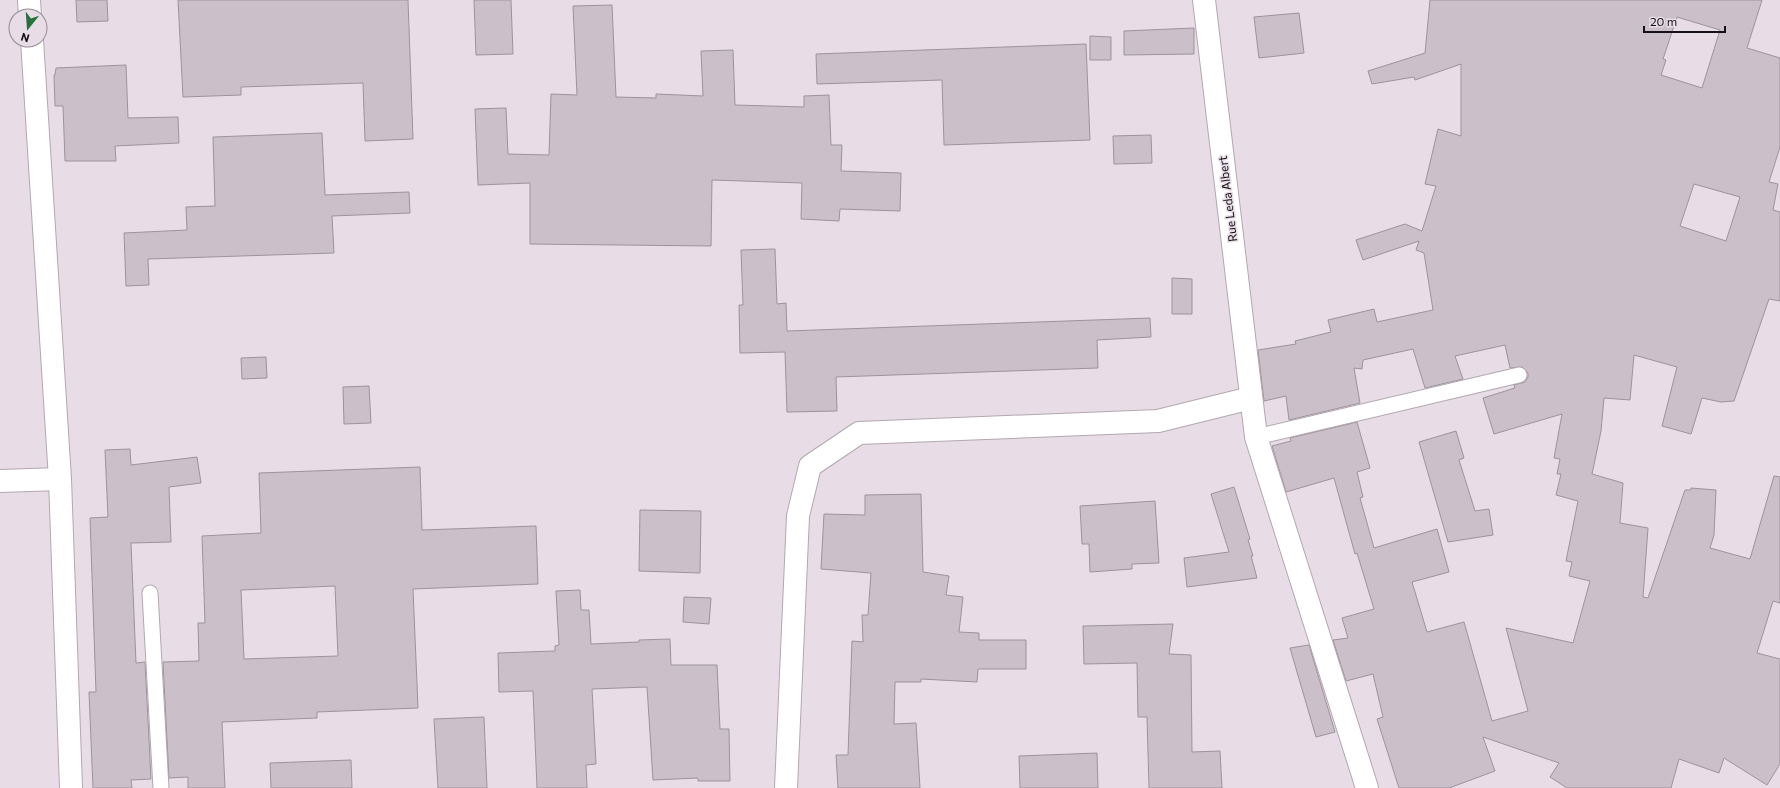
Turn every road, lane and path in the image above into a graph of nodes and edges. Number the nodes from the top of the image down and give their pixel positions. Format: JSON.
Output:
{"nodes":[{"id":1,"x":1204,"y":0,"type":"edge"},
{"id":2,"x":33,"y":48,"type":"edge"},
{"id":3,"x":1519,"y":375,"type":"dead end"},
{"id":4,"x":1251,"y":398,"type":"junction"},
{"id":5,"x":1256,"y":437,"type":"junction"},
{"id":6,"x":60,"y":479,"type":"junction"},
{"id":7,"x":0,"y":480,"type":"edge"},
{"id":8,"x":150,"y":593,"type":"dead end"},
{"id":9,"x":71,"y":788,"type":"edge"},
{"id":10,"x":161,"y":788,"type":"edge"},
{"id":11,"x":786,"y":788,"type":"edge"},
{"id":12,"x":1367,"y":788,"type":"edge"}],
"edges":[{"from":1,"to":4,"type":"street","name":"Rue Leda Albert"},
{"from":2,"to":6,"type":"street"},
{"from":3,"to":5,"type":"lane"},
{"from":4,"to":5,"type":"street","name":"Rue Leda Albert"},
{"from":4,"to":11,"type":"street"},
{"from":5,"to":12,"type":"street","name":"Rue Leda Albert"},
{"from":6,"to":7,"type":"street"},
{"from":6,"to":9,"type":"street"},
{"from":8,"to":10,"type":"lane"}]}
